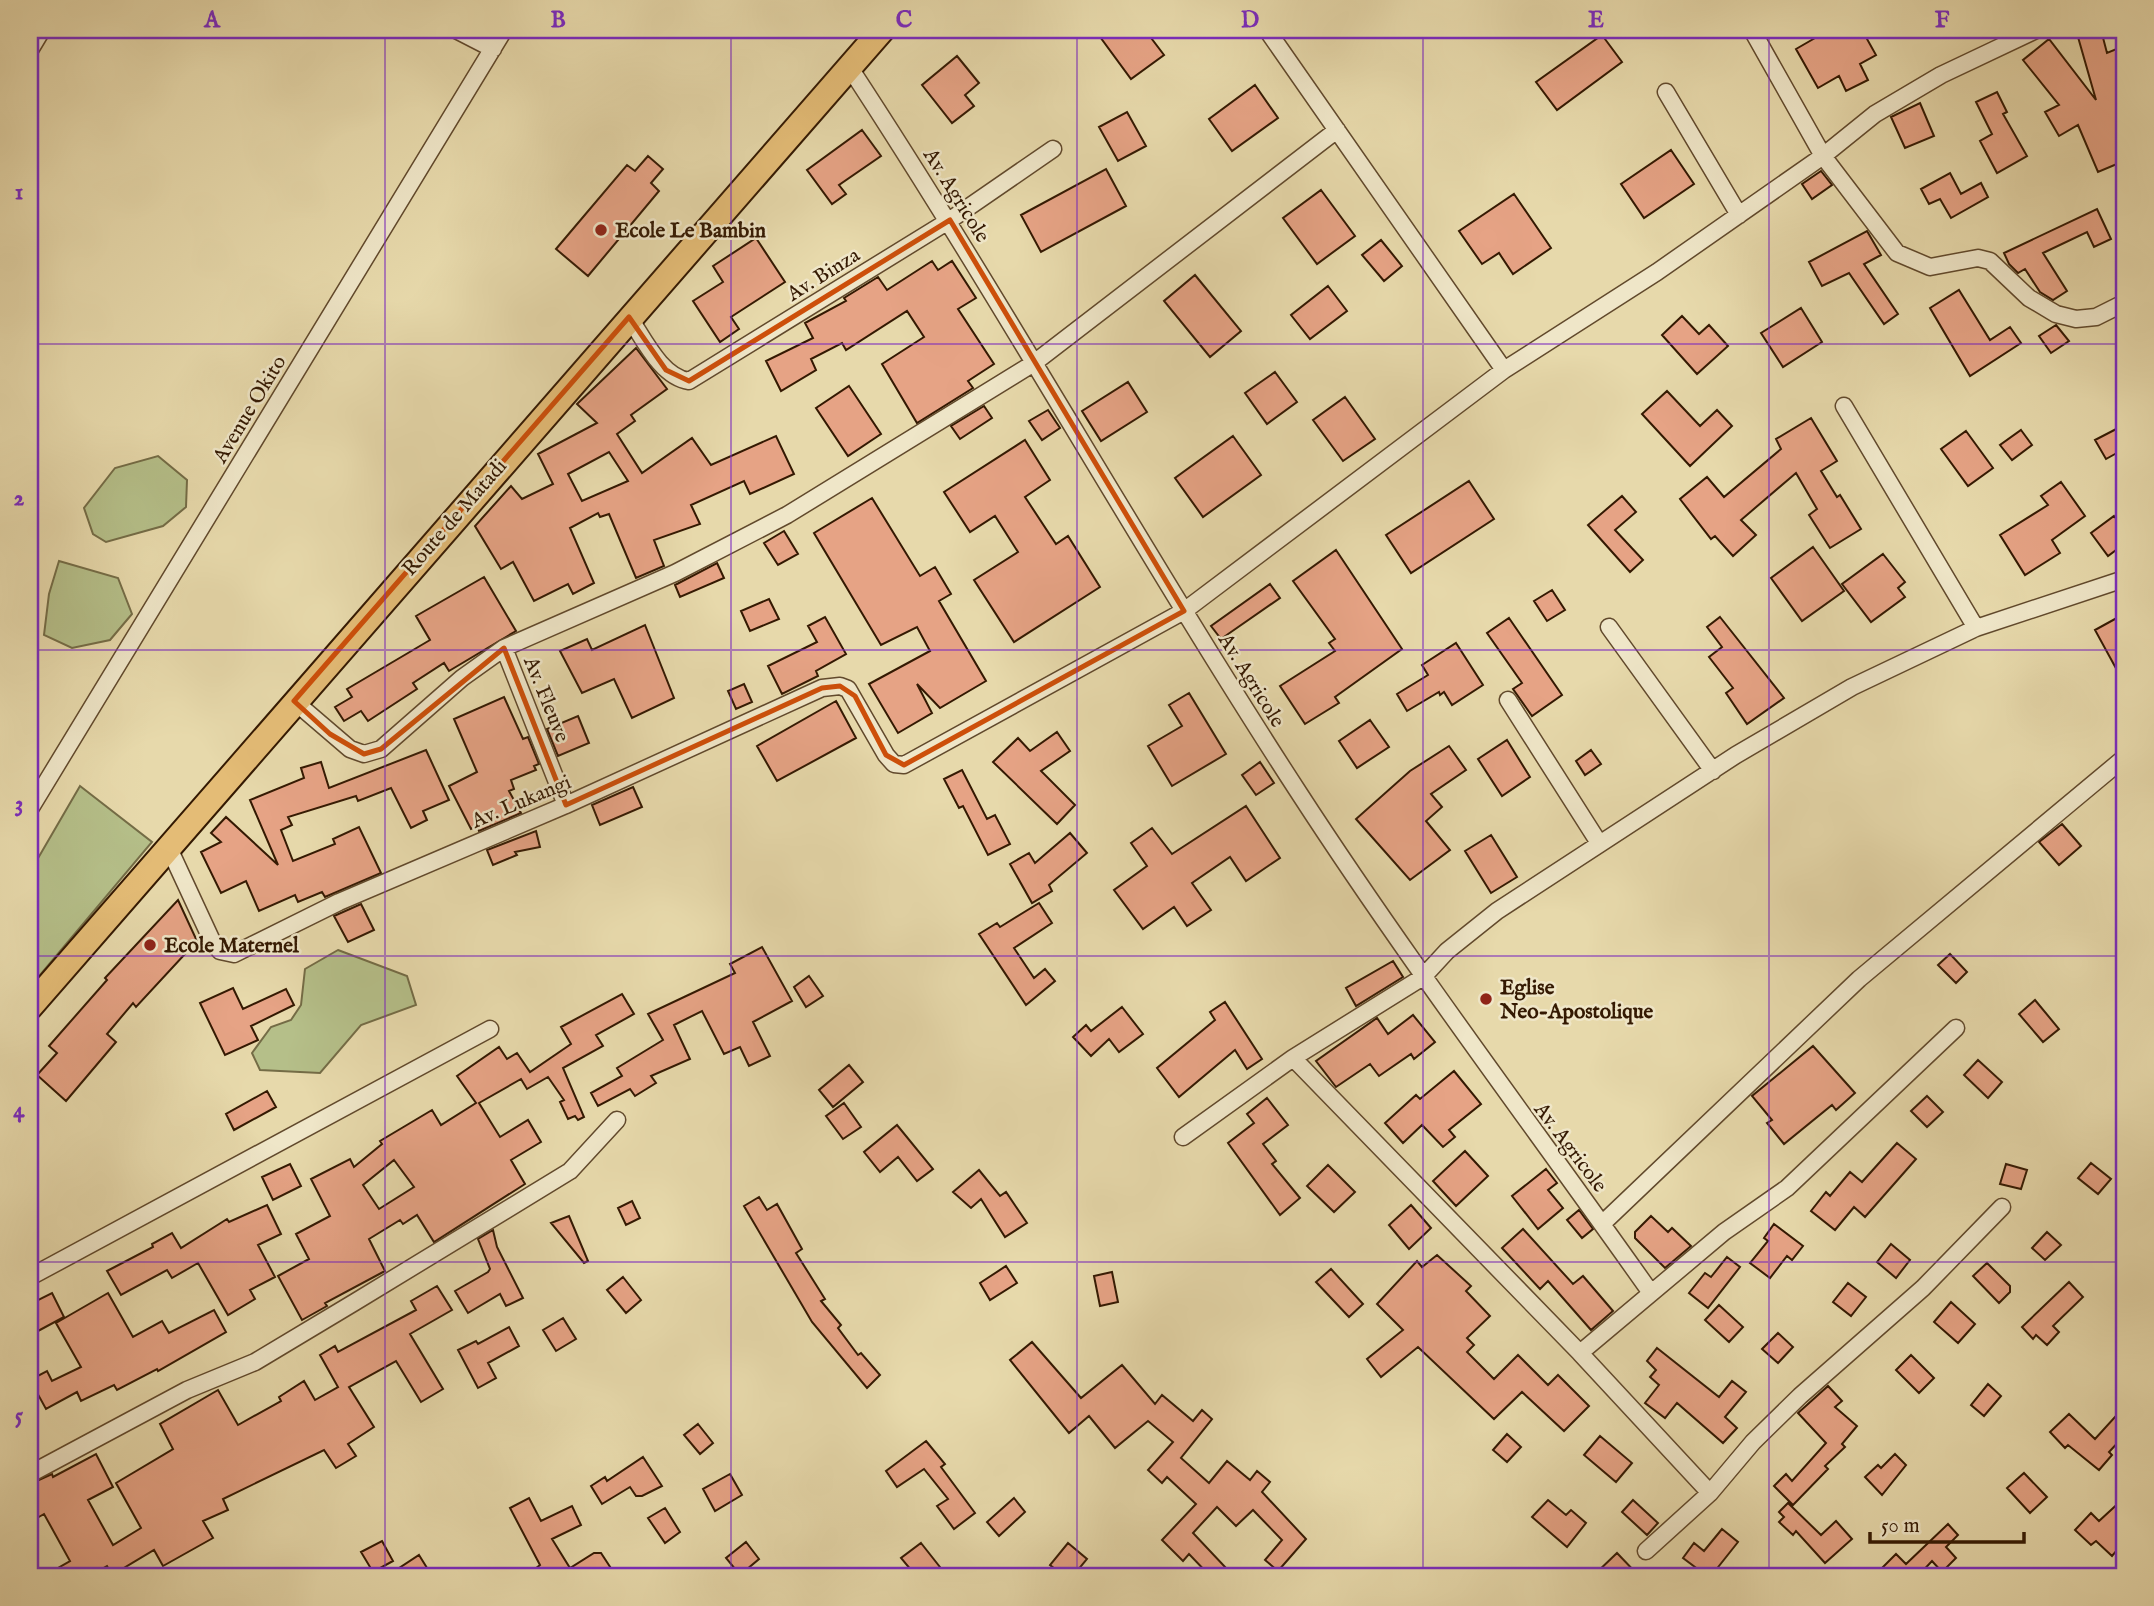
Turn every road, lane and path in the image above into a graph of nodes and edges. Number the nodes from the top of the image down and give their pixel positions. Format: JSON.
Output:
{"nodes":[{"id":1,"x":42,"y":30,"type":"edge"},
{"id":2,"x":456,"y":30,"type":"edge"},
{"id":3,"x":504,"y":30,"type":"edge"},
{"id":4,"x":882,"y":30,"type":"edge"},
{"id":5,"x":1267,"y":30,"type":"edge"},
{"id":6,"x":1752,"y":30,"type":"edge"},
{"id":7,"x":2036,"y":30,"type":"edge"},
{"id":8,"x":493,"y":48,"type":"junction"},
{"id":9,"x":30,"y":50,"type":"edge"},
{"id":10,"x":850,"y":68,"type":"junction"},
{"id":11,"x":1666,"y":92,"type":"dead end"},
{"id":12,"x":1336,"y":130,"type":"junction"},
{"id":13,"x":1053,"y":149,"type":"dead end"},
{"id":14,"x":1823,"y":156,"type":"junction"},
{"id":15,"x":1739,"y":215,"type":"junction"},
{"id":16,"x":950,"y":220,"type":"junction"},
{"id":17,"x":2124,"y":303,"type":"edge"},
{"id":18,"x":629,"y":317,"type":"junction"},
{"id":19,"x":1034,"y":363,"type":"junction"},
{"id":20,"x":1504,"y":370,"type":"junction"},
{"id":21,"x":1844,"y":406,"type":"dead end"},
{"id":22,"x":2124,"y":579,"type":"edge"},
{"id":23,"x":1184,"y":611,"type":"junction"},
{"id":24,"x":1609,"y":627,"type":"dead end"},
{"id":25,"x":1976,"y":628,"type":"junction"},
{"id":26,"x":503,"y":648,"type":"junction"},
{"id":27,"x":1508,"y":700,"type":"dead end"},
{"id":28,"x":294,"y":701,"type":"junction"},
{"id":29,"x":2124,"y":758,"type":"edge"},
{"id":30,"x":1713,"y":771,"type":"junction"},
{"id":31,"x":566,"y":805,"type":"junction"},
{"id":32,"x":30,"y":809,"type":"edge"},
{"id":33,"x":1599,"y":843,"type":"junction"},
{"id":34,"x":167,"y":846,"type":"junction"},
{"id":35,"x":1423,"y":977,"type":"junction"},
{"id":36,"x":30,"y":1007,"type":"edge"},
{"id":37,"x":1956,"y":1028,"type":"dead end"},
{"id":38,"x":490,"y":1029,"type":"dead end"},
{"id":39,"x":1293,"y":1058,"type":"junction"},
{"id":40,"x":617,"y":1120,"type":"dead end"},
{"id":41,"x":1183,"y":1137,"type":"dead end"},
{"id":42,"x":2002,"y":1208,"type":"dead end"},
{"id":43,"x":1602,"y":1224,"type":"junction"},
{"id":44,"x":30,"y":1277,"type":"edge"},
{"id":45,"x":1651,"y":1293,"type":"junction"},
{"id":46,"x":1580,"y":1353,"type":"junction"},
{"id":47,"x":30,"y":1474,"type":"edge"},
{"id":48,"x":1710,"y":1493,"type":"junction"},
{"id":49,"x":1646,"y":1551,"type":"dead end"}],
"edges":[{"from":1,"to":9,"type":"street"},
{"from":2,"to":8,"type":"street"},
{"from":3,"to":8,"type":"street","name":"Avenue Okito"},
{"from":4,"to":10,"type":"main road","name":"Route de Matadi"},
{"from":5,"to":12,"type":"street"},
{"from":6,"to":14,"type":"street"},
{"from":7,"to":14,"type":"street"},
{"from":8,"to":32,"type":"street","name":"Avenue Okito"},
{"from":10,"to":16,"type":"street","name":"Av. Agricole"},
{"from":10,"to":18,"type":"main road","name":"Route de Matadi"},
{"from":11,"to":15,"type":"street"},
{"from":12,"to":19,"type":"street"},
{"from":12,"to":20,"type":"street"},
{"from":13,"to":16,"type":"street","name":"Av. Binza"},
{"from":14,"to":15,"type":"street"},
{"from":14,"to":17,"type":"street"},
{"from":15,"to":20,"type":"street"},
{"from":16,"to":18,"type":"street","name":"Av. Binza"},
{"from":16,"to":19,"type":"street","name":"Av. Agricole"},
{"from":18,"to":28,"type":"main road","name":"Route de Matadi"},
{"from":19,"to":23,"type":"street","name":"Av. Agricole"},
{"from":19,"to":26,"type":"street"},
{"from":20,"to":23,"type":"street"},
{"from":21,"to":25,"type":"street"},
{"from":22,"to":25,"type":"street"},
{"from":23,"to":31,"type":"street","name":"Av. Lukangi"},
{"from":23,"to":35,"type":"street","name":"Av. Agricole"},
{"from":24,"to":30,"type":"street"},
{"from":25,"to":30,"type":"street"},
{"from":26,"to":28,"type":"street"},
{"from":26,"to":31,"type":"street","name":"Av. Fleuve"},
{"from":27,"to":33,"type":"street"},
{"from":28,"to":34,"type":"main road","name":"Route de Matadi"},
{"from":29,"to":43,"type":"street"},
{"from":30,"to":33,"type":"street"},
{"from":31,"to":34,"type":"street","name":"Av. Lukangi"},
{"from":33,"to":35,"type":"street"},
{"from":34,"to":36,"type":"main road","name":"Route de Matadi"},
{"from":35,"to":39,"type":"street"},
{"from":35,"to":43,"type":"street","name":"Av. Agricole"},
{"from":37,"to":45,"type":"street"},
{"from":38,"to":44,"type":"street"},
{"from":39,"to":41,"type":"street"},
{"from":39,"to":46,"type":"street"},
{"from":40,"to":47,"type":"street"},
{"from":42,"to":48,"type":"street"},
{"from":43,"to":45,"type":"street","name":"Av. Agricole"},
{"from":45,"to":46,"type":"street"},
{"from":46,"to":48,"type":"street"},
{"from":48,"to":49,"type":"street"}]}
